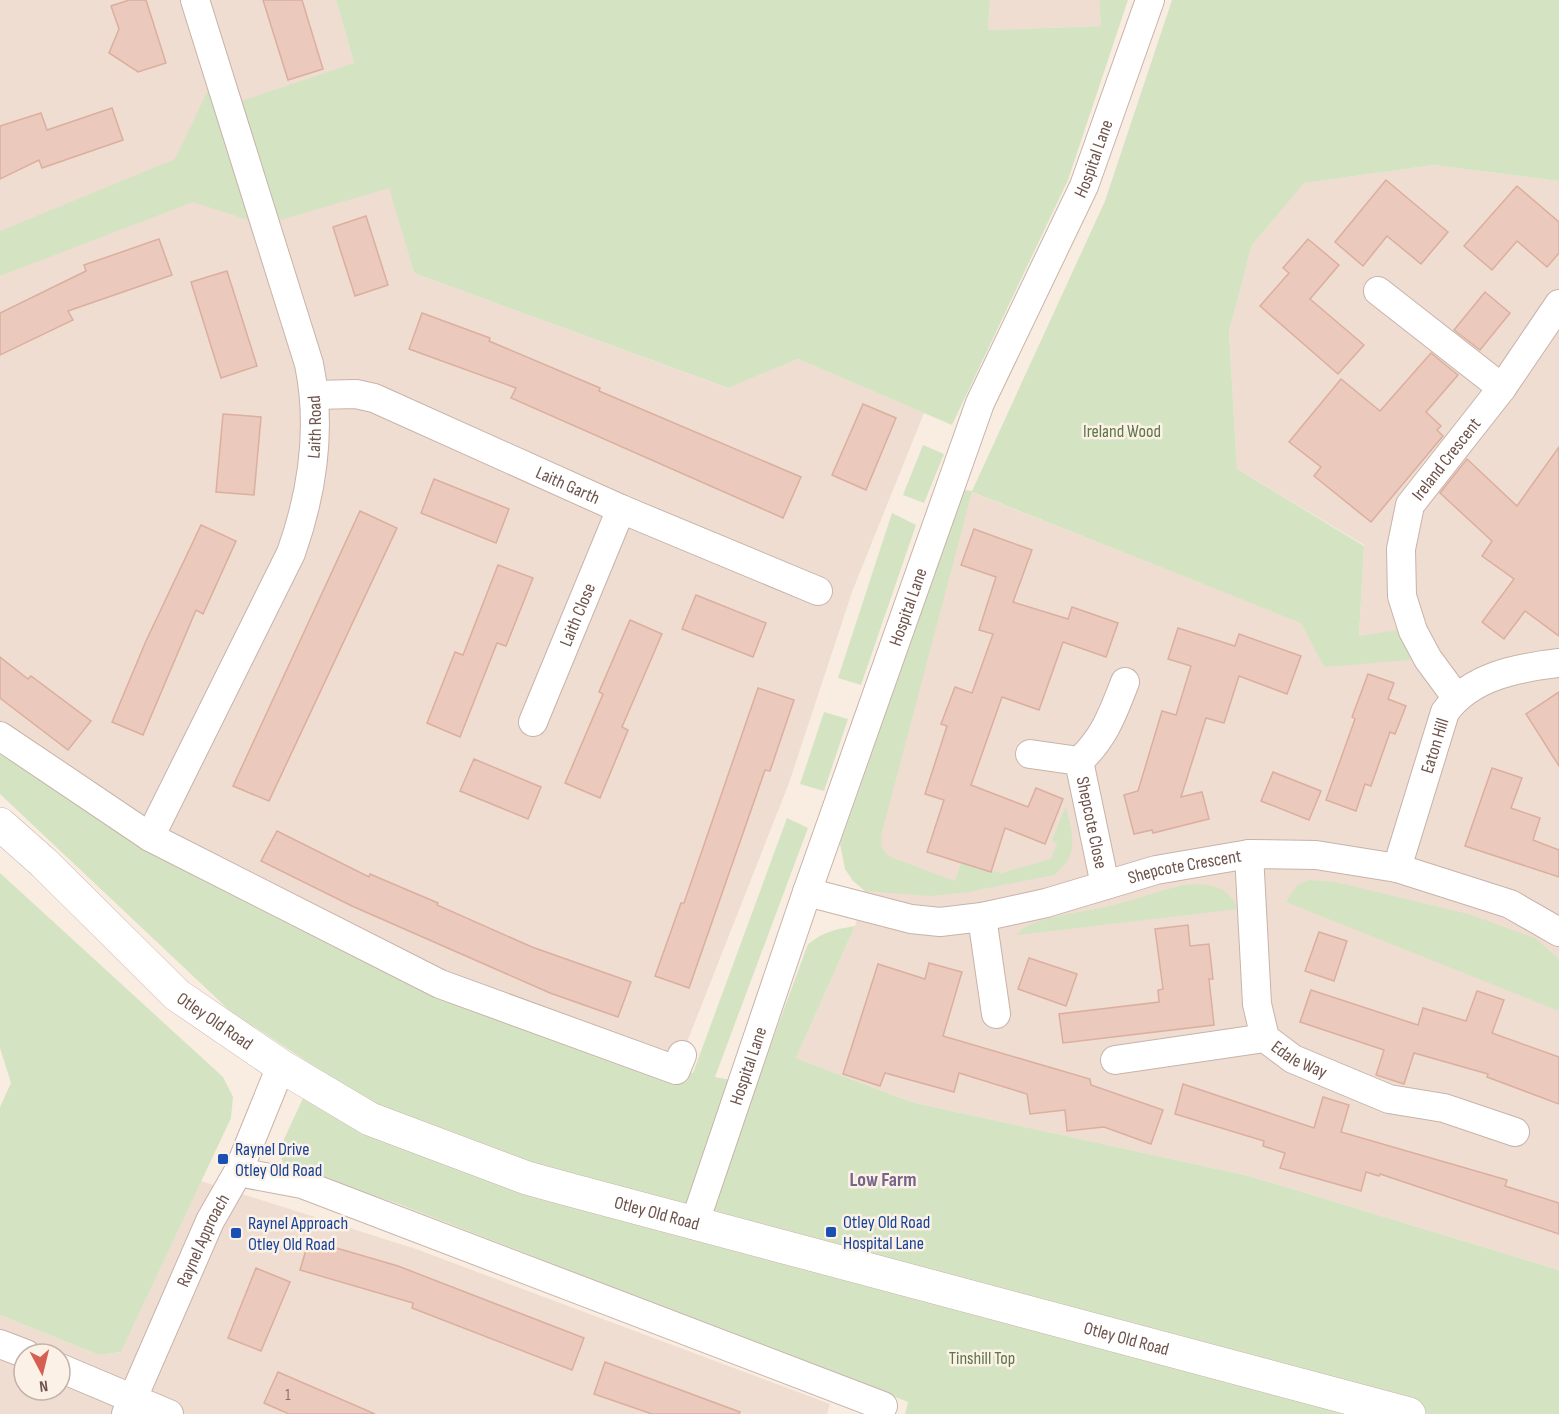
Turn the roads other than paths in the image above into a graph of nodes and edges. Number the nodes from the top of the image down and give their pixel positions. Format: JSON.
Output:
{"nodes":[{"id":1,"x":195,"y":0,"type":"edge"},
{"id":2,"x":1150,"y":0,"type":"edge"},
{"id":3,"x":1378,"y":291,"type":"dead end"},
{"id":4,"x":1559,"y":303,"type":"edge"},
{"id":5,"x":1502,"y":388,"type":"junction"},
{"id":6,"x":315,"y":395,"type":"junction"},
{"id":7,"x":621,"y":508,"type":"junction"},
{"id":8,"x":818,"y":591,"type":"dead end"},
{"id":9,"x":1559,"y":663,"type":"edge"},
{"id":10,"x":1125,"y":682,"type":"dead end"},
{"id":11,"x":1456,"y":697,"type":"junction"},
{"id":12,"x":533,"y":722,"type":"dead end"},
{"id":13,"x":0,"y":736,"type":"edge"},
{"id":14,"x":1030,"y":754,"type":"dead end"},
{"id":15,"x":1079,"y":761,"type":"junction"},
{"id":16,"x":0,"y":824,"type":"edge"},
{"id":17,"x":150,"y":837,"type":"junction"},
{"id":18,"x":1249,"y":854,"type":"junction"},
{"id":19,"x":1397,"y":868,"type":"junction"},
{"id":20,"x":1105,"y":885,"type":"junction"},
{"id":21,"x":807,"y":892,"type":"junction"},
{"id":22,"x":982,"y":916,"type":"junction"},
{"id":23,"x":1559,"y":932,"type":"edge"},
{"id":24,"x":996,"y":1014,"type":"dead end"},
{"id":25,"x":1265,"y":1038,"type":"junction"},
{"id":26,"x":682,"y":1055,"type":"dead end"},
{"id":27,"x":1115,"y":1060,"type":"dead end"},
{"id":28,"x":281,"y":1066,"type":"junction"},
{"id":29,"x":1515,"y":1132,"type":"dead end"},
{"id":30,"x":238,"y":1172,"type":"junction"},
{"id":31,"x":694,"y":1224,"type":"junction"},
{"id":32,"x":72,"y":1375,"type":"edge"},
{"id":33,"x":129,"y":1406,"type":"edge"},
{"id":34,"x":883,"y":1406,"type":"dead end"},
{"id":35,"x":169,"y":1414,"type":"edge"},
{"id":36,"x":1408,"y":1414,"type":"edge"}],
"edges":[{"from":1,"to":6,"type":"street","name":"Laith Road"},
{"from":2,"to":21,"type":"street","name":"Hospital Lane"},
{"from":3,"to":5,"type":"street"},
{"from":4,"to":5,"type":"street","name":"Ireland Crescent"},
{"from":5,"to":11,"type":"street","name":"Ireland Crescent"},
{"from":6,"to":7,"type":"street","name":"Laith Garth"},
{"from":6,"to":17,"type":"street","name":"Laith Road"},
{"from":7,"to":8,"type":"street","name":"Laith Garth"},
{"from":7,"to":12,"type":"street","name":"Laith Close"},
{"from":9,"to":11,"type":"street","name":"Eaton Hill"},
{"from":10,"to":15,"type":"street","name":"Shepcote Close"},
{"from":11,"to":19,"type":"street","name":"Eaton Hill"},
{"from":13,"to":17,"type":"street"},
{"from":14,"to":15,"type":"street","name":"Shepcote Close"},
{"from":15,"to":20,"type":"street","name":"Shepcote Close"},
{"from":16,"to":28,"type":"street","name":"Otley Old Road"},
{"from":17,"to":26,"type":"street"},
{"from":18,"to":19,"type":"street","name":"Shepcote Crescent"},
{"from":18,"to":20,"type":"street","name":"Shepcote Crescent"},
{"from":18,"to":25,"type":"street","name":"Edale Way"},
{"from":19,"to":23,"type":"street","name":"Shepcote Crescent"},
{"from":20,"to":22,"type":"street","name":"Shepcote Crescent"},
{"from":21,"to":22,"type":"street","name":"Shepcote Crescent"},
{"from":21,"to":31,"type":"street","name":"Hospital Lane"},
{"from":22,"to":24,"type":"street"},
{"from":25,"to":27,"type":"street"},
{"from":25,"to":29,"type":"street","name":"Edale Way"},
{"from":28,"to":30,"type":"street","name":"Raynel Approach"},
{"from":28,"to":31,"type":"street","name":"Otley Old Road"},
{"from":30,"to":33,"type":"street","name":"Raynel Approach"},
{"from":30,"to":34,"type":"street"},
{"from":31,"to":36,"type":"street","name":"Otley Old Road"},
{"from":32,"to":33,"type":"street"},
{"from":33,"to":35,"type":"street"}]}
